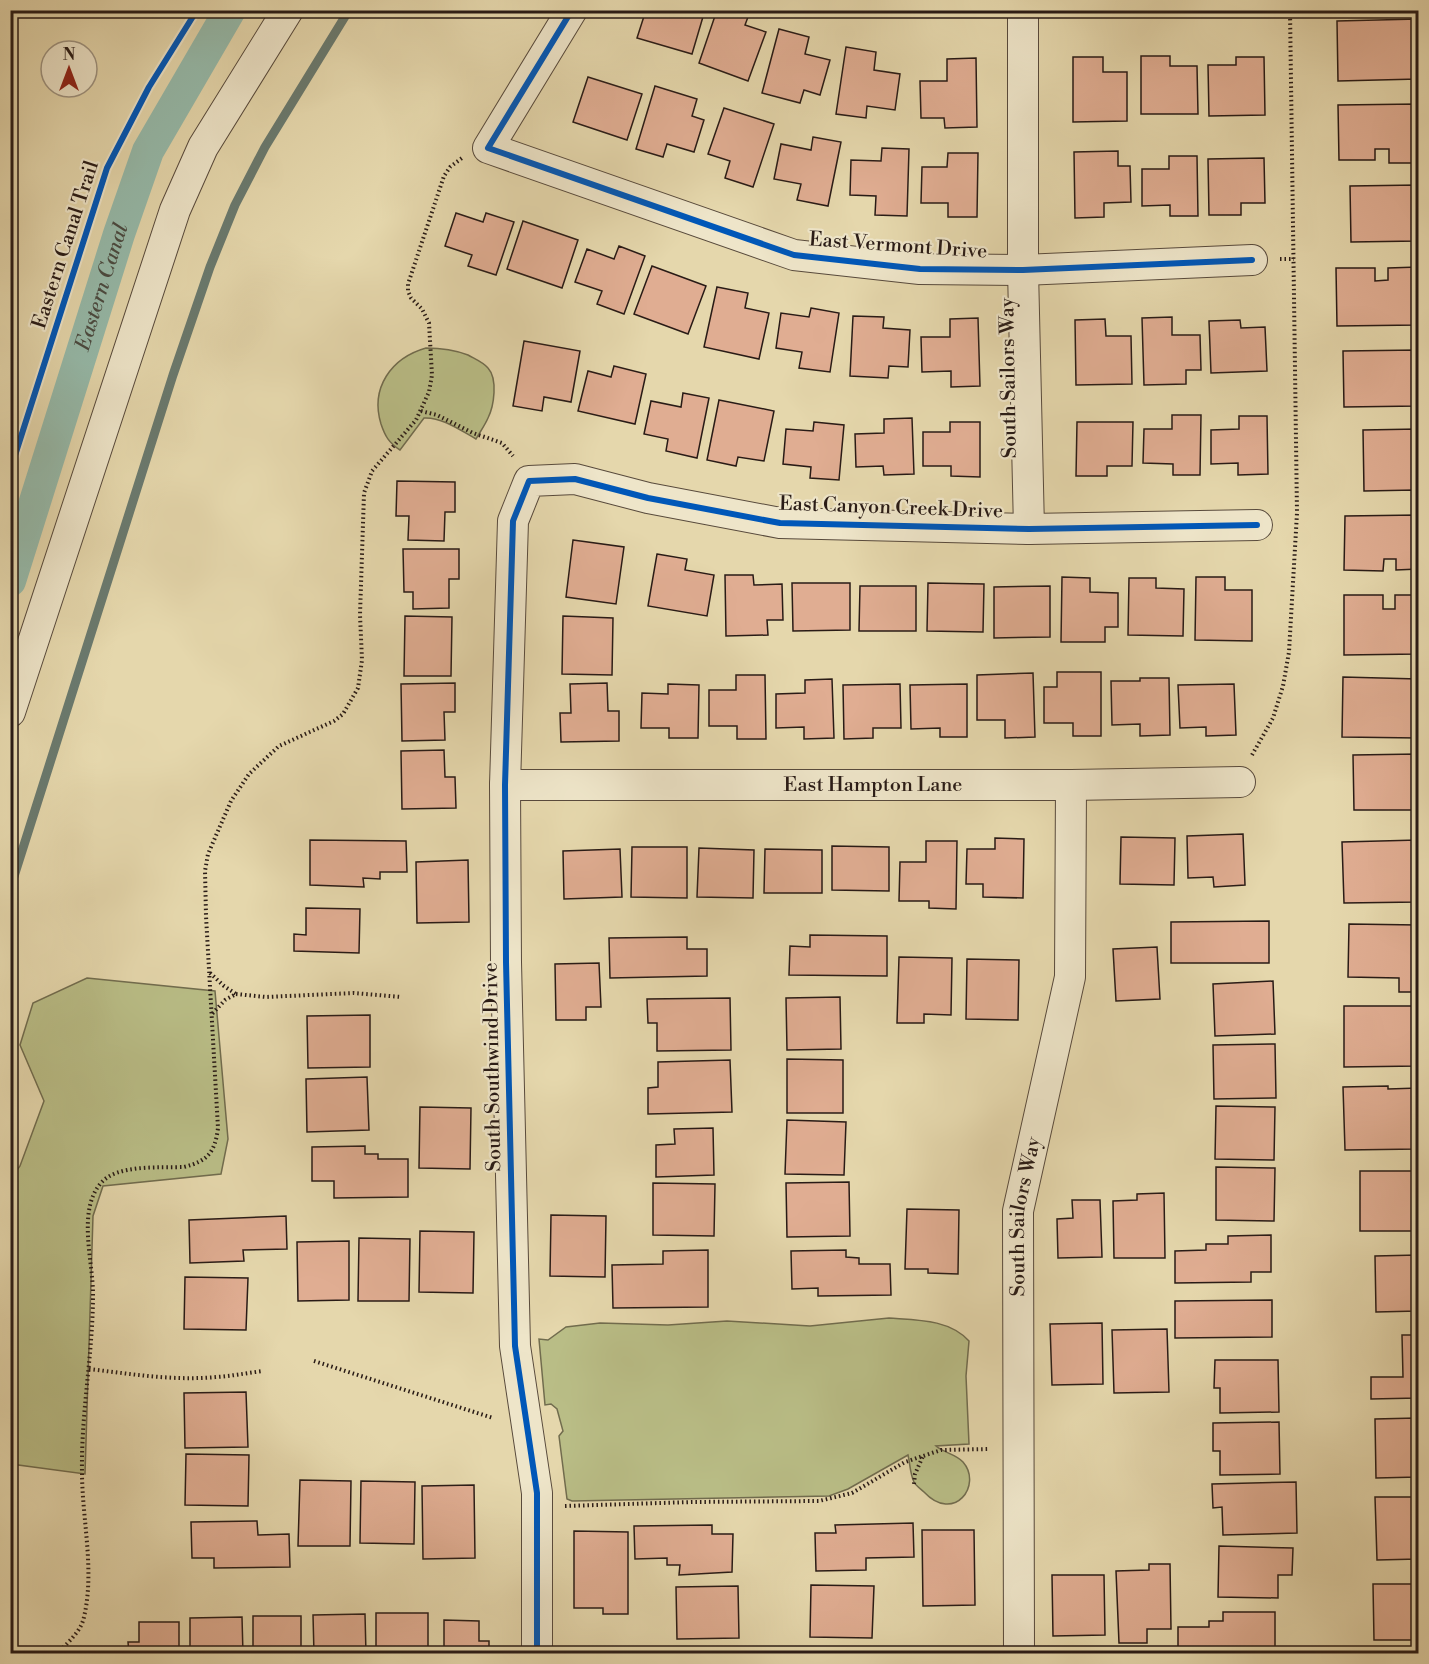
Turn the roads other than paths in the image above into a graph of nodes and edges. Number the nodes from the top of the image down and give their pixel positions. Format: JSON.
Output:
{"nodes":[{"id":1,"x":288,"y":10,"type":"edge"},
{"id":2,"x":572,"y":10,"type":"edge"},
{"id":3,"x":1023,"y":10,"type":"edge"},
{"id":4,"x":1252,"y":260,"type":"dead end"},
{"id":5,"x":1023,"y":270,"type":"junction"},
{"id":6,"x":529,"y":481,"type":"joint"},
{"id":7,"x":1257,"y":525,"type":"dead end"},
{"id":8,"x":1029,"y":529,"type":"junction"},
{"id":9,"x":10,"y":712,"type":"edge"},
{"id":10,"x":1244,"y":772,"type":"road end"},
{"id":11,"x":505,"y":784,"type":"junction"},
{"id":12,"x":1071,"y":784,"type":"junction"},
{"id":13,"x":537,"y":1653,"type":"edge"},
{"id":14,"x":1019,"y":1653,"type":"edge"}],
"edges":[{"from":1,"to":9,"type":"street"},
{"from":2,"to":5,"type":"street","name":"East Vermont Drive"},
{"from":3,"to":5,"type":"street","name":"South Sailors Way"},
{"from":4,"to":5,"type":"street","name":"East Vermont Drive"},
{"from":5,"to":8,"type":"street","name":"South Sailors Way"},
{"from":6,"to":8,"type":"street","name":"East Canyon Creek Drive"},
{"from":6,"to":11,"type":"street","name":"South Southwind Drive"},
{"from":7,"to":8,"type":"street","name":"East Canyon Creek Drive"},
{"from":10,"to":12,"type":"street","name":"East Hampton Lane"},
{"from":11,"to":12,"type":"street","name":"East Hampton Lane"},
{"from":11,"to":13,"type":"street","name":"South Southwind Drive"},
{"from":12,"to":14,"type":"street","name":"South Sailors Way"}]}
